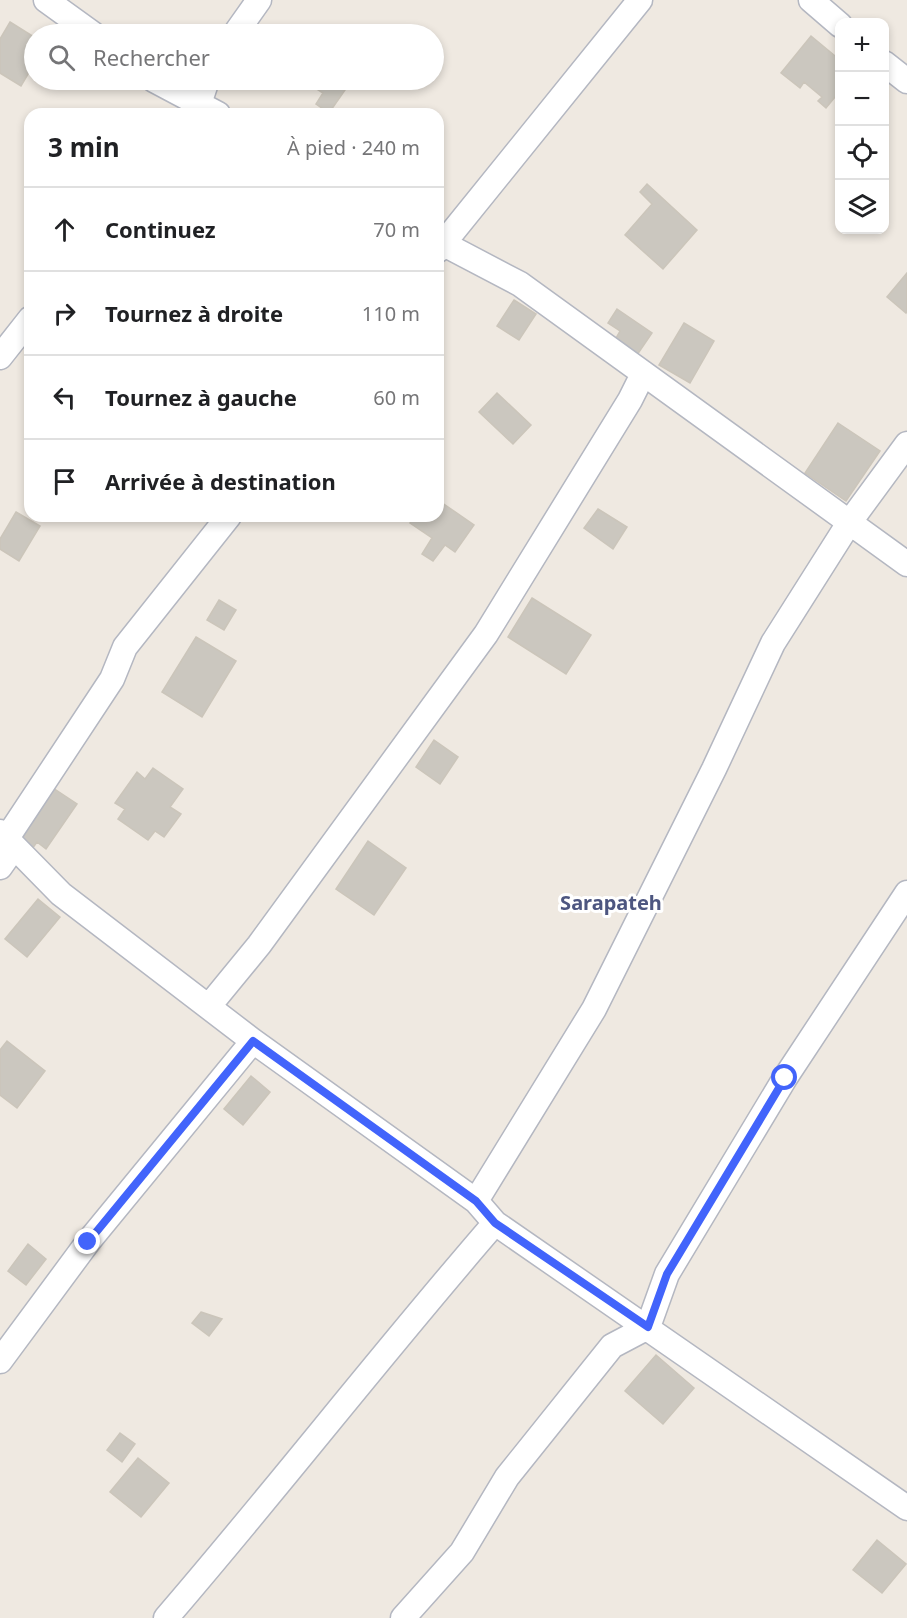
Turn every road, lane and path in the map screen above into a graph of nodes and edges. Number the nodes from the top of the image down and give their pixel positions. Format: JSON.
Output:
{"nodes":[{"id":1,"x":46,"y":0,"type":"edge"},
{"id":2,"x":259,"y":0,"type":"edge"},
{"id":3,"x":640,"y":0,"type":"edge"},
{"id":4,"x":811,"y":0,"type":"edge"},
{"id":5,"x":835,"y":22,"type":"edge"},
{"id":6,"x":79,"y":24,"type":"edge"},
{"id":7,"x":243,"y":24,"type":"edge"},
{"id":8,"x":889,"y":66,"type":"edge"},
{"id":9,"x":907,"y":81,"type":"edge"},
{"id":10,"x":170,"y":90,"type":"edge"},
{"id":11,"x":206,"y":90,"type":"edge"},
{"id":12,"x":200,"y":108,"type":"edge"},
{"id":13,"x":203,"y":108,"type":"edge"},
{"id":14,"x":444,"y":240,"type":"edge"},
{"id":15,"x":444,"y":247,"type":"edge"},
{"id":16,"x":24,"y":327,"type":"edge"},
{"id":17,"x":0,"y":357,"type":"edge"},
{"id":18,"x":643,"y":374,"type":"junction"},
{"id":19,"x":907,"y":444,"type":"edge"},
{"id":20,"x":224,"y":522,"type":"edge"},
{"id":21,"x":849,"y":523,"type":"junction"},
{"id":22,"x":907,"y":564,"type":"edge"},
{"id":23,"x":4,"y":835,"type":"edge"},
{"id":24,"x":0,"y":867,"type":"edge"},
{"id":25,"x":907,"y":893,"type":"edge"},
{"id":26,"x":209,"y":1006,"type":"junction"},
{"id":27,"x":253,"y":1041,"type":"junction"},
{"id":28,"x":476,"y":1201,"type":"junction"},
{"id":29,"x":495,"y":1223,"type":"junction"},
{"id":30,"x":648,"y":1327,"type":"junction"},
{"id":31,"x":0,"y":1361,"type":"edge"},
{"id":32,"x":907,"y":1508,"type":"edge"},
{"id":33,"x":166,"y":1618,"type":"edge"},
{"id":34,"x":403,"y":1618,"type":"edge"}],
"edges":[{"from":1,"to":6,"type":"street"},
{"from":2,"to":7,"type":"street"},
{"from":3,"to":14,"type":"street"},
{"from":4,"to":5,"type":"street"},
{"from":8,"to":9,"type":"street"},
{"from":10,"to":12,"type":"street"},
{"from":11,"to":13,"type":"street"},
{"from":15,"to":18,"type":"street"},
{"from":16,"to":17,"type":"street"},
{"from":18,"to":21,"type":"street"},
{"from":18,"to":26,"type":"street"},
{"from":19,"to":21,"type":"street"},
{"from":20,"to":23,"type":"street"},
{"from":21,"to":22,"type":"street"},
{"from":21,"to":28,"type":"street"},
{"from":23,"to":24,"type":"street"},
{"from":23,"to":26,"type":"street"},
{"from":25,"to":30,"type":"street"},
{"from":26,"to":27,"type":"street"},
{"from":27,"to":28,"type":"street"},
{"from":27,"to":31,"type":"street"},
{"from":28,"to":29,"type":"street"},
{"from":29,"to":30,"type":"street"},
{"from":29,"to":33,"type":"street"},
{"from":30,"to":32,"type":"street"},
{"from":30,"to":34,"type":"street"}]}
